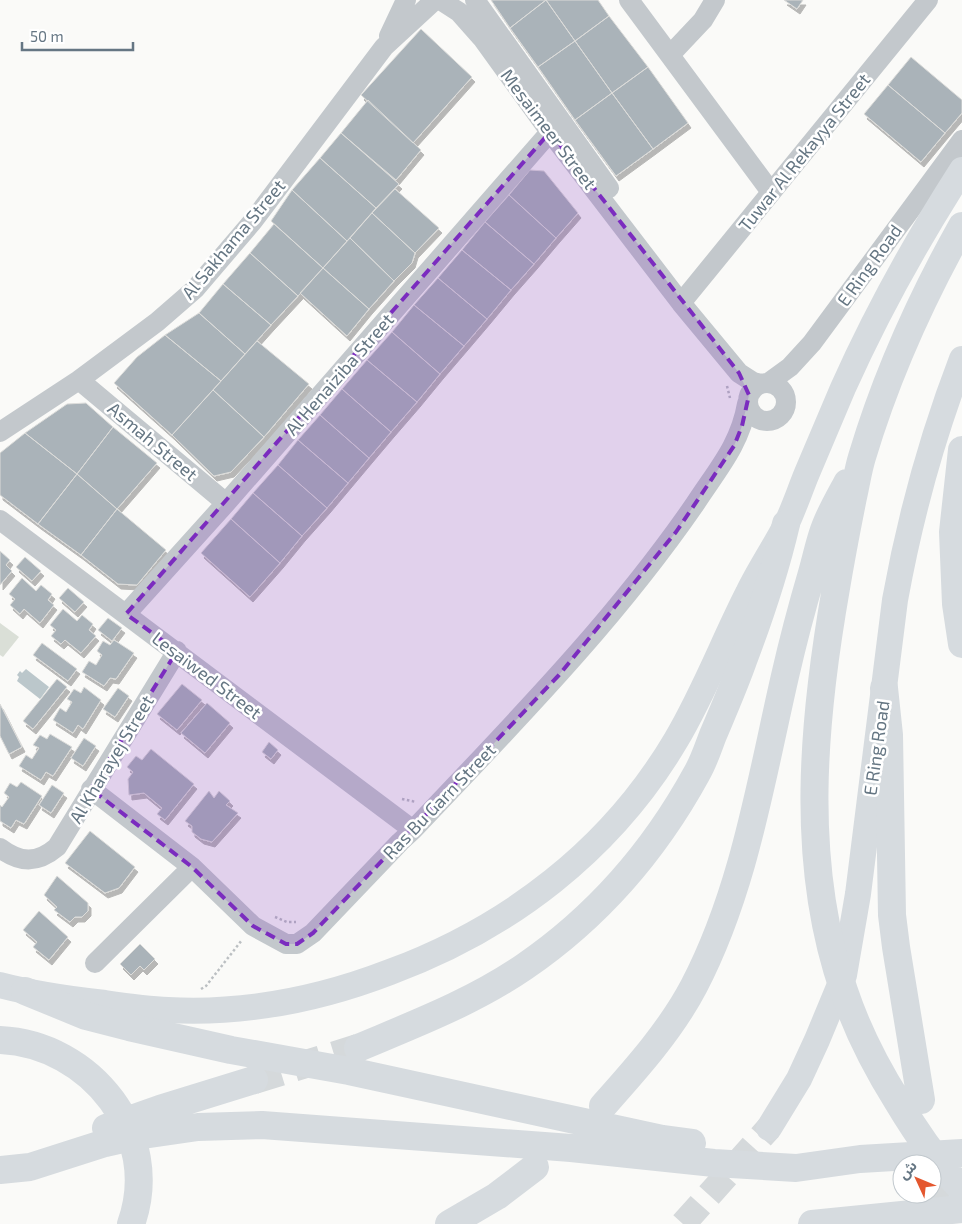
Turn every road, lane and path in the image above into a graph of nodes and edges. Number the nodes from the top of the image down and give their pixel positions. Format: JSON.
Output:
{"nodes":[{"id":1,"x":406,"y":0,"type":"edge"},
{"id":2,"x":440,"y":0,"type":"edge"},
{"id":3,"x":475,"y":0,"type":"edge"},
{"id":4,"x":629,"y":0,"type":"edge"},
{"id":5,"x":715,"y":0,"type":"edge"},
{"id":6,"x":928,"y":0,"type":"edge"},
{"id":7,"x":384,"y":47,"type":"junction"},
{"id":8,"x":499,"y":48,"type":"junction"},
{"id":9,"x":670,"y":55,"type":"junction"},
{"id":10,"x":556,"y":128,"type":"junction"},
{"id":11,"x":962,"y":140,"type":"edge"},
{"id":12,"x":962,"y":170,"type":"edge"},
{"id":13,"x":771,"y":192,"type":"junction"},
{"id":14,"x":962,"y":226,"type":"edge"},
{"id":15,"x":681,"y":303,"type":"junction"},
{"id":16,"x":962,"y":359,"type":"edge"},
{"id":17,"x":731,"y":377,"type":"junction"},
{"id":18,"x":79,"y":380,"type":"junction"},
{"id":19,"x":751,"y":394,"type":"junction"},
{"id":20,"x":765,"y":422,"type":"junction"},
{"id":21,"x":0,"y":432,"type":"edge"},
{"id":22,"x":734,"y":446,"type":"junction"},
{"id":23,"x":962,"y":450,"type":"edge"},
{"id":24,"x":861,"y":460,"type":"junction"},
{"id":25,"x":226,"y":503,"type":"junction"},
{"id":26,"x":0,"y":520,"type":"edge"},
{"id":27,"x":786,"y":524,"type":"junction"},
{"id":28,"x":126,"y":614,"type":"junction"},
{"id":29,"x":962,"y":644,"type":"edge"},
{"id":30,"x":177,"y":651,"type":"junction"},
{"id":31,"x":884,"y":688,"type":"junction"},
{"id":32,"x":91,"y":789,"type":"junction"},
{"id":33,"x":422,"y":796,"type":"dead end"},
{"id":34,"x":381,"y":806,"type":"junction"},
{"id":35,"x":413,"y":830,"type":"junction"},
{"id":36,"x":0,"y":848,"type":"edge"},
{"id":37,"x":192,"y":867,"type":"junction"},
{"id":38,"x":304,"y":923,"type":"dead end"},
{"id":39,"x":253,"y":926,"type":"junction"},
{"id":40,"x":95,"y":963,"type":"dead end"},
{"id":41,"x":13,"y":988,"type":"edge"},
{"id":42,"x":195,"y":992,"type":"dead end"},
{"id":43,"x":0,"y":1040,"type":"edge"},
{"id":44,"x":358,"y":1048,"type":"tunnel mouth"},
{"id":45,"x":254,"y":1080,"type":"tunnel mouth"},
{"id":46,"x":921,"y":1100,"type":"dead end"},
{"id":47,"x":603,"y":1106,"type":"dead end"},
{"id":48,"x":769,"y":1128,"type":"tunnel mouth"},
{"id":49,"x":962,"y":1153,"type":"edge"},
{"id":50,"x":860,"y":1159,"type":"junction"},
{"id":51,"x":534,"y":1167,"type":"dead end"},
{"id":52,"x":0,"y":1170,"type":"edge"},
{"id":53,"x":962,"y":1189,"type":"edge"},
{"id":54,"x":962,"y":1208,"type":"edge"},
{"id":55,"x":131,"y":1224,"type":"edge"},
{"id":56,"x":449,"y":1224,"type":"edge"},
{"id":57,"x":812,"y":1224,"type":"edge"}],
"edges":[{"from":1,"to":7,"type":"street","name":"Al Sakhama Street"},
{"from":2,"to":7,"type":"street","name":"Al Sakhama Street"},
{"from":2,"to":8,"type":"street","name":"Mesaimeer Street"},
{"from":3,"to":8,"type":"street","name":"Mesaimeer Street"},
{"from":4,"to":9,"type":"street"},
{"from":5,"to":9,"type":"street"},
{"from":6,"to":13,"type":"street","name":"Tuwar Al Rekayya Street"},
{"from":7,"to":18,"type":"street","name":"Al Sakhama Street"},
{"from":8,"to":10,"type":"street","name":"Mesaimeer Street"},
{"from":9,"to":13,"type":"street"},
{"from":10,"to":15,"type":"street","name":"Mesaimeer Street"},
{"from":10,"to":25,"type":"street","name":"Al Henaiziba Street"},
{"from":11,"to":19,"type":"street","name":"E Ring Road"},
{"from":12,"to":27,"type":"main road"},
{"from":13,"to":15,"type":"street","name":"Tuwar Al Rekayya Street"},
{"from":14,"to":24,"type":"highway"},
{"from":15,"to":17,"type":"street","name":"Mesaimeer Street"},
{"from":16,"to":31,"type":"main road","name":"E Ring Road"},
{"from":17,"to":19,"type":"street","name":"Mesaimeer Street"},
{"from":17,"to":19,"type":"path"},
{"from":18,"to":21,"type":"street","name":"Al Sakhama Street"},
{"from":18,"to":25,"type":"street","name":"Asmah Street"},
{"from":19,"to":20,"type":"street"},
{"from":19,"to":20,"type":"street"},
{"from":19,"to":22,"type":"street","name":"Ras Bu Garn Street"},
{"from":20,"to":22,"type":"street","name":"Ras Bu Garn Street"},
{"from":22,"to":35,"type":"street","name":"Ras Bu Garn Street"},
{"from":23,"to":29,"type":"highway"},
{"from":24,"to":47,"type":"highway"},
{"from":24,"to":53,"type":"highway"},
{"from":25,"to":28,"type":"street","name":"Al Henaiziba Street"},
{"from":26,"to":28,"type":"street","name":"Lesaiwed Street"},
{"from":27,"to":41,"type":"main road"},
{"from":27,"to":44,"type":"highway"},
{"from":28,"to":30,"type":"street","name":"Lesaiwed Street"},
{"from":30,"to":32,"type":"street","name":"Al Kharayej Street"},
{"from":30,"to":34,"type":"street","name":"Lesaiwed Street"},
{"from":31,"to":46,"type":"highway"},
{"from":31,"to":48,"type":"main road","name":"E Ring Road"},
{"from":32,"to":36,"type":"street","name":"Al Kharayej Street"},
{"from":32,"to":37,"type":"street","name":"Ras Bu Garn Street"},
{"from":33,"to":34,"type":"path"},
{"from":34,"to":35,"type":"street","name":"Lesaiwed Street"},
{"from":35,"to":39,"type":"street","name":"Ras Bu Garn Street"},
{"from":37,"to":39,"type":"street","name":"Ras Bu Garn Street"},
{"from":37,"to":40,"type":"street"},
{"from":38,"to":39,"type":"path"},
{"from":39,"to":42,"type":"path"},
{"from":41,"to":50,"type":"highway"},
{"from":43,"to":55,"type":"highway"},
{"from":45,"to":52,"type":"highway"},
{"from":49,"to":50,"type":"highway"},
{"from":50,"to":52,"type":"highway"},
{"from":51,"to":56,"type":"highway"},
{"from":54,"to":57,"type":"highway"}]}
